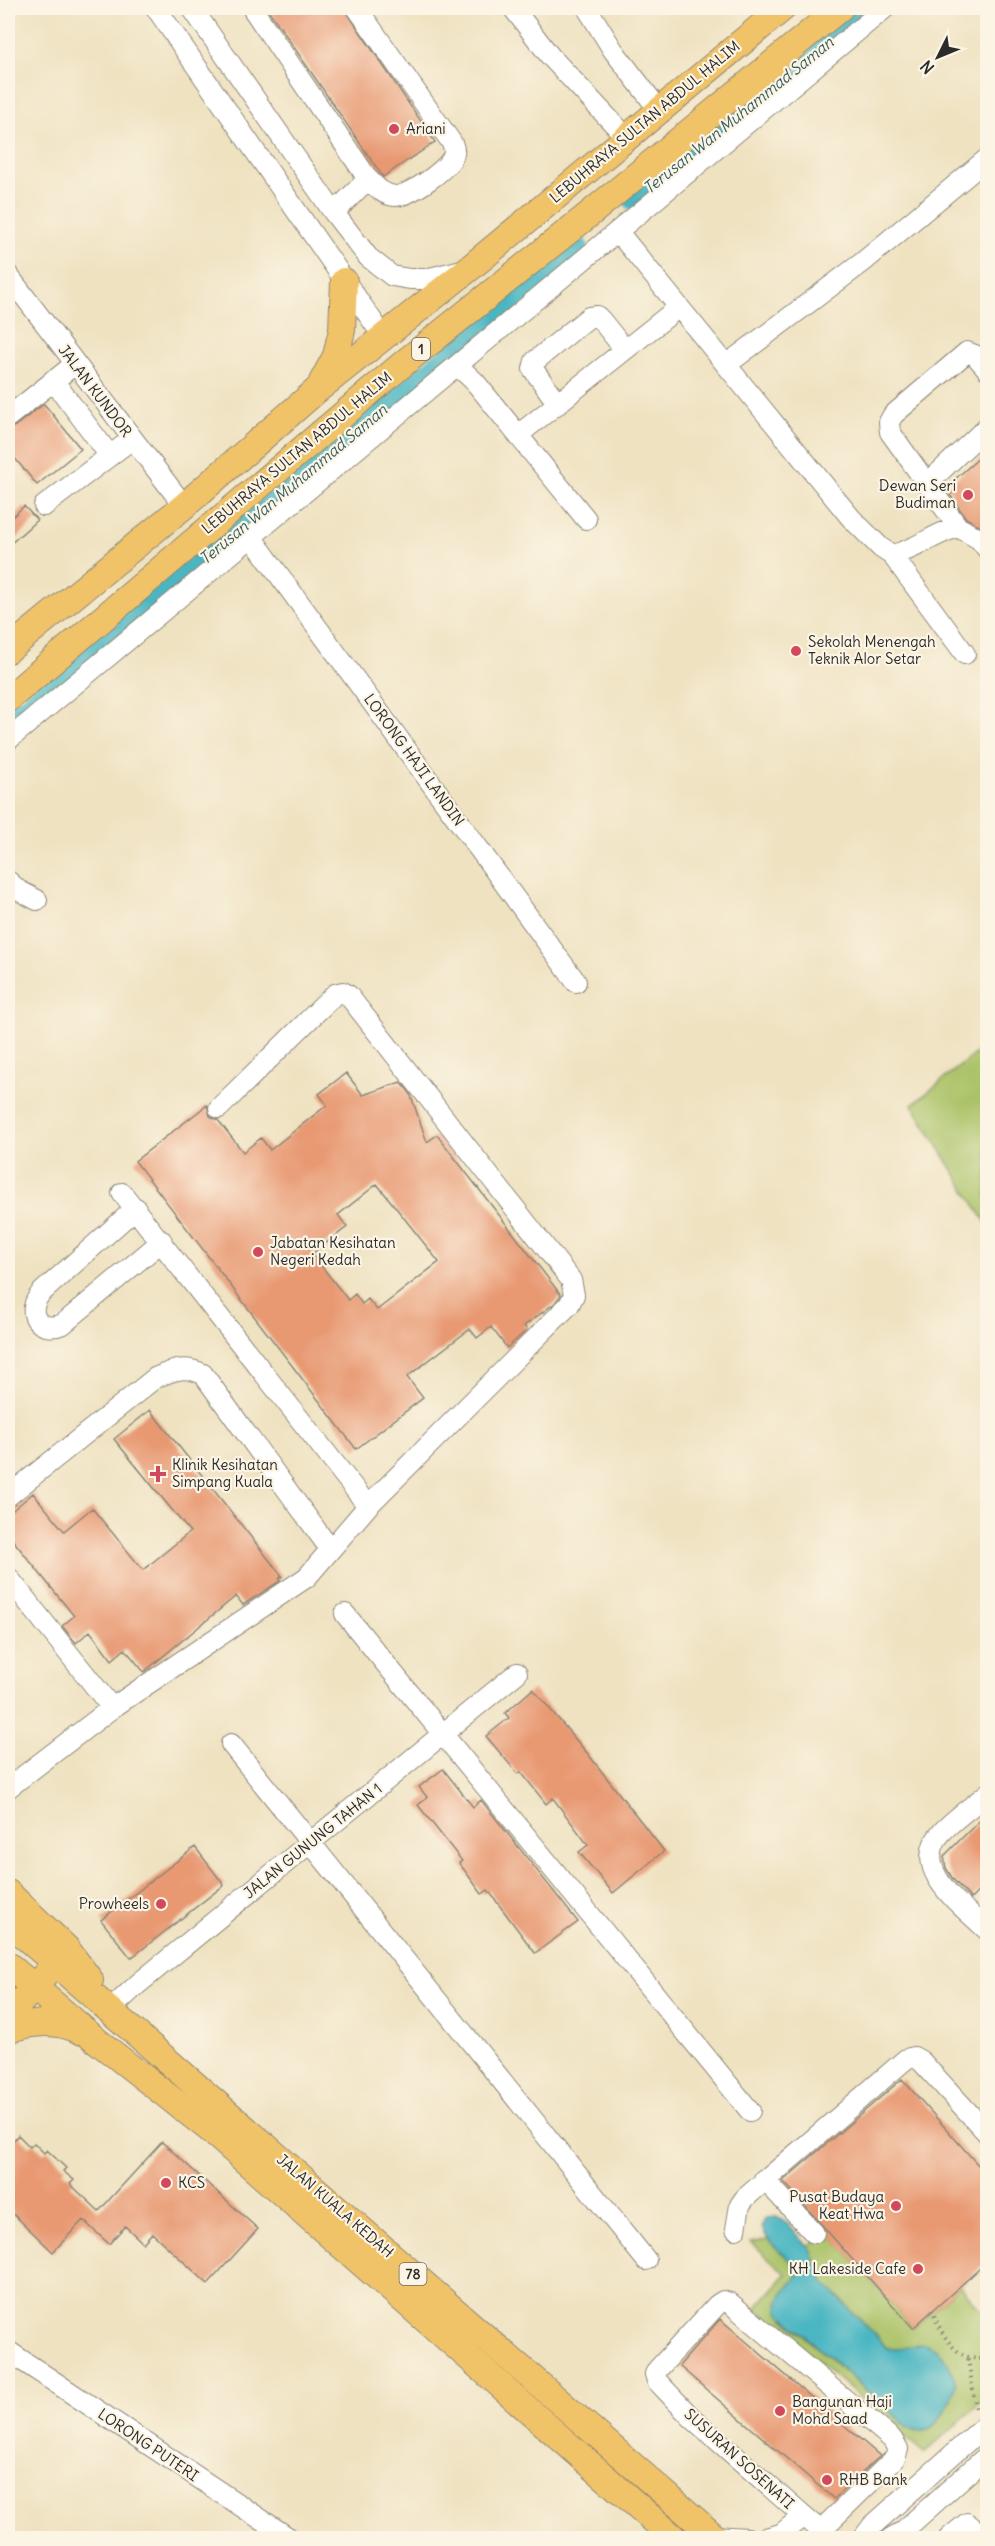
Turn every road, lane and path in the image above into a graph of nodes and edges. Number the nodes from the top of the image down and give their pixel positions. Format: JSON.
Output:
{"nodes":[{"id":1,"x":156,"y":8,"type":"edge"},
{"id":2,"x":192,"y":8,"type":"edge"},
{"id":3,"x":252,"y":8,"type":"edge"},
{"id":4,"x":357,"y":8,"type":"edge"},
{"id":5,"x":513,"y":8,"type":"edge"},
{"id":6,"x":587,"y":8,"type":"edge"},
{"id":7,"x":783,"y":8,"type":"edge"},
{"id":8,"x":840,"y":8,"type":"edge"},
{"id":9,"x":885,"y":8,"type":"edge"},
{"id":10,"x":659,"y":110,"type":"junction"},
{"id":11,"x":627,"y":138,"type":"junction"},
{"id":12,"x":987,"y":158,"type":"edge"},
{"id":13,"x":368,"y":178,"type":"junction"},
{"id":14,"x":592,"y":212,"type":"junction"},
{"id":15,"x":334,"y":213,"type":"junction"},
{"id":16,"x":615,"y":234,"type":"junction"},
{"id":17,"x":471,"y":267,"type":"junction"},
{"id":18,"x":344,"y":281,"type":"junction"},
{"id":19,"x":11,"y":288,"type":"edge"},
{"id":20,"x":679,"y":307,"type":"junction"},
{"id":21,"x":383,"y":336,"type":"junction"},
{"id":22,"x":625,"y":350,"type":"junction"},
{"id":23,"x":75,"y":364,"type":"junction"},
{"id":24,"x":726,"y":365,"type":"junction"},
{"id":25,"x":458,"y":366,"type":"junction"},
{"id":26,"x":987,"y":370,"type":"edge"},
{"id":27,"x":53,"y":380,"type":"junction"},
{"id":28,"x":317,"y":390,"type":"junction"},
{"id":29,"x":558,"y":404,"type":"junction"},
{"id":30,"x":8,"y":417,"type":"edge"},
{"id":31,"x":987,"y":426,"type":"edge"},
{"id":32,"x":518,"y":435,"type":"junction"},
{"id":33,"x":132,"y":439,"type":"junction"},
{"id":34,"x":110,"y":456,"type":"junction"},
{"id":35,"x":928,"y":483,"type":"junction"},
{"id":36,"x":44,"y":506,"type":"dead end"},
{"id":37,"x":184,"y":506,"type":"junction"},
{"id":38,"x":586,"y":519,"type":"dead end"},
{"id":39,"x":958,"y":527,"type":"junction"},
{"id":40,"x":252,"y":537,"type":"junction"},
{"id":41,"x":987,"y":550,"type":"edge"},
{"id":42,"x":892,"y":555,"type":"junction"},
{"id":43,"x":8,"y":650,"type":"edge"},
{"id":44,"x":965,"y":654,"type":"dead end"},
{"id":45,"x":8,"y":699,"type":"edge"},
{"id":46,"x":8,"y":740,"type":"edge"},
{"id":47,"x":8,"y":881,"type":"edge"},
{"id":48,"x":37,"y":900,"type":"dead end"},
{"id":49,"x":576,"y":982,"type":"dead end"},
{"id":50,"x":219,"y":1108,"type":"dead end"},
{"id":51,"x":122,"y":1193,"type":"dead end"},
{"id":52,"x":136,"y":1209,"type":"junction"},
{"id":53,"x":162,"y":1241,"type":"junction"},
{"id":54,"x":8,"y":1496,"type":"edge"},
{"id":55,"x":368,"y":1506,"type":"junction"},
{"id":56,"x":330,"y":1549,"type":"junction"},
{"id":57,"x":8,"y":1576,"type":"edge"},
{"id":58,"x":345,"y":1614,"type":"dead end"},
{"id":59,"x":517,"y":1673,"type":"dead end"},
{"id":60,"x":112,"y":1708,"type":"junction"},
{"id":61,"x":443,"y":1734,"type":"junction"},
{"id":62,"x":231,"y":1744,"type":"dead end"},
{"id":63,"x":8,"y":1788,"type":"edge"},
{"id":64,"x":987,"y":1793,"type":"edge"},
{"id":65,"x":310,"y":1842,"type":"junction"},
{"id":66,"x":8,"y":1893,"type":"edge"},
{"id":67,"x":16,"y":1929,"type":"edge"},
{"id":68,"x":987,"y":1931,"type":"edge"},
{"id":69,"x":8,"y":1956,"type":"edge"},
{"id":70,"x":56,"y":1964,"type":"junction"},
{"id":71,"x":8,"y":1965,"type":"edge"},
{"id":72,"x":34,"y":1987,"type":"junction"},
{"id":73,"x":110,"y":2010,"type":"junction"},
{"id":74,"x":8,"y":2016,"type":"edge"},
{"id":75,"x":8,"y":2030,"type":"edge"},
{"id":76,"x":96,"y":2040,"type":"junction"},
{"id":77,"x":750,"y":2111,"type":"dead end"},
{"id":78,"x":987,"y":2134,"type":"edge"},
{"id":79,"x":764,"y":2179,"type":"junction"},
{"id":80,"x":736,"y":2229,"type":"dead end"},
{"id":81,"x":814,"y":2233,"type":"dead end"},
{"id":82,"x":646,"y":2260,"type":"dead end"},
{"id":83,"x":933,"y":2310,"type":"dead end"},
{"id":84,"x":8,"y":2351,"type":"edge"},
{"id":85,"x":987,"y":2357,"type":"edge"},
{"id":86,"x":968,"y":2359,"type":"junction"},
{"id":87,"x":984,"y":2426,"type":"edge"},
{"id":88,"x":987,"y":2455,"type":"edge"},
{"id":89,"x":803,"y":2516,"type":"junction"},
{"id":90,"x":824,"y":2535,"type":"edge"},
{"id":91,"x":715,"y":2537,"type":"edge"},
{"id":92,"x":289,"y":2538,"type":"edge"},
{"id":93,"x":674,"y":2538,"type":"edge"},
{"id":94,"x":747,"y":2538,"type":"edge"},
{"id":95,"x":766,"y":2538,"type":"edge"},
{"id":96,"x":863,"y":2538,"type":"edge"},
{"id":97,"x":891,"y":2538,"type":"edge"},
{"id":98,"x":949,"y":2538,"type":"edge"},
{"id":99,"x":985,"y":2538,"type":"edge"}],
"edges":[{"from":1,"to":18,"type":"street"},
{"from":2,"to":15,"type":"street"},
{"from":3,"to":13,"type":"street"},
{"from":4,"to":13,"type":"street"},
{"from":5,"to":11,"type":"street"},
{"from":6,"to":10,"type":"street"},
{"from":7,"to":10,"type":"main road","name":"LEBUHRAYA SULTAN ABDUL HALIM","number":"1"},
{"from":8,"to":14,"type":"main road","name":"LEBUHRAYA SULTAN ABDUL HALIM","number":"1"},
{"from":9,"to":16,"type":"street"},
{"from":10,"to":11,"type":"main road","name":"LEBUHRAYA SULTAN ABDUL HALIM","number":"1"},
{"from":11,"to":17,"type":"main road","name":"LEBUHRAYA SULTAN ABDUL HALIM","number":"1"},
{"from":12,"to":24,"type":"street"},
{"from":13,"to":15,"type":"street"},
{"from":14,"to":16,"type":"street"},
{"from":14,"to":45,"type":"main road","name":"LEBUHRAYA SULTAN ABDUL HALIM","number":"1"},
{"from":15,"to":17,"type":"street"},
{"from":16,"to":20,"type":"street"},
{"from":16,"to":25,"type":"street"},
{"from":17,"to":21,"type":"main road","name":"LEBUHRAYA SULTAN ABDUL HALIM","number":"1"},
{"from":18,"to":21,"type":"street"},
{"from":18,"to":28,"type":"main road"},
{"from":19,"to":23,"type":"street","name":"JALAN KUNDOR"},
{"from":20,"to":22,"type":"street"},
{"from":20,"to":24,"type":"street"},
{"from":21,"to":28,"type":"main road","name":"LEBUHRAYA SULTAN ABDUL HALIM","number":"1"},
{"from":22,"to":29,"type":"street"},
{"from":22,"to":29,"type":"street"},
{"from":23,"to":27,"type":"street"},
{"from":23,"to":33,"type":"street","name":"JALAN KUNDOR"},
{"from":24,"to":42,"type":"street"},
{"from":25,"to":32,"type":"street"},
{"from":25,"to":40,"type":"street"},
{"from":26,"to":35,"type":"street"},
{"from":27,"to":30,"type":"street"},
{"from":27,"to":34,"type":"street"},
{"from":28,"to":37,"type":"main road","name":"LEBUHRAYA SULTAN ABDUL HALIM","number":"1"},
{"from":29,"to":32,"type":"street"},
{"from":31,"to":35,"type":"street"},
{"from":32,"to":38,"type":"street"},
{"from":33,"to":34,"type":"street"},
{"from":33,"to":37,"type":"street","name":"JALAN KUNDOR"},
{"from":34,"to":36,"type":"street"},
{"from":35,"to":39,"type":"street"},
{"from":37,"to":43,"type":"main road","name":"LEBUHRAYA SULTAN ABDUL HALIM","number":"1"},
{"from":39,"to":41,"type":"street"},
{"from":39,"to":42,"type":"street"},
{"from":40,"to":46,"type":"street"},
{"from":40,"to":49,"type":"street","name":"LORONG HAJI LANDIN"},
{"from":42,"to":44,"type":"street"},
{"from":47,"to":48,"type":"street"},
{"from":50,"to":55,"type":"street"},
{"from":51,"to":52,"type":"street"},
{"from":52,"to":53,"type":"street"},
{"from":52,"to":53,"type":"street"},
{"from":53,"to":55,"type":"street"},
{"from":54,"to":56,"type":"street"},
{"from":55,"to":56,"type":"street"},
{"from":56,"to":60,"type":"street"},
{"from":57,"to":60,"type":"street"},
{"from":58,"to":61,"type":"street"},
{"from":59,"to":61,"type":"street","name":"JALAN GUNUNG TAHAN 1"},
{"from":60,"to":63,"type":"street"},
{"from":61,"to":65,"type":"street","name":"JALAN GUNUNG TAHAN 1"},
{"from":61,"to":77,"type":"street"},
{"from":62,"to":65,"type":"street"},
{"from":64,"to":68,"type":"street"},
{"from":65,"to":73,"type":"street","name":"JALAN GUNUNG TAHAN 1"},
{"from":65,"to":82,"type":"street"},
{"from":66,"to":73,"type":"main road"},
{"from":67,"to":69,"type":"main road"},
{"from":67,"to":70,"type":"main road","name":"JALAN KUALA KEDAH","number":"78"},
{"from":70,"to":72,"type":"main road"},
{"from":70,"to":73,"type":"main road","name":"JALAN KUALA KEDAH","number":"78"},
{"from":71,"to":72,"type":"main road","name":"JALAN KUALA KEDAH","number":"78"},
{"from":72,"to":74,"type":"main road"},
{"from":72,"to":76,"type":"main road","name":"JALAN KUALA KEDAH","number":"78"},
{"from":73,"to":91,"type":"main road","name":"JALAN KUALA KEDAH","number":"78"},
{"from":75,"to":76,"type":"main road"},
{"from":76,"to":93,"type":"main road","name":"JALAN KUALA KEDAH","number":"78"},
{"from":78,"to":79,"type":"street"},
{"from":79,"to":80,"type":"street"},
{"from":79,"to":81,"type":"street"},
{"from":83,"to":86,"type":"path"},
{"from":84,"to":92,"type":"street","name":"LORONG PUTERI"},
{"from":85,"to":86,"type":"path"},
{"from":86,"to":87,"type":"path"},
{"from":87,"to":96,"type":"street"},
{"from":88,"to":97,"type":"street"},
{"from":89,"to":90,"type":"street","name":"SUSURAN SOSENATI"},
{"from":89,"to":90,"type":"street","name":"SUSURAN SOSENATI"},
{"from":89,"to":95,"type":"street"},
{"from":91,"to":94,"type":"street"},
{"from":98,"to":99,"type":"street"}]}
